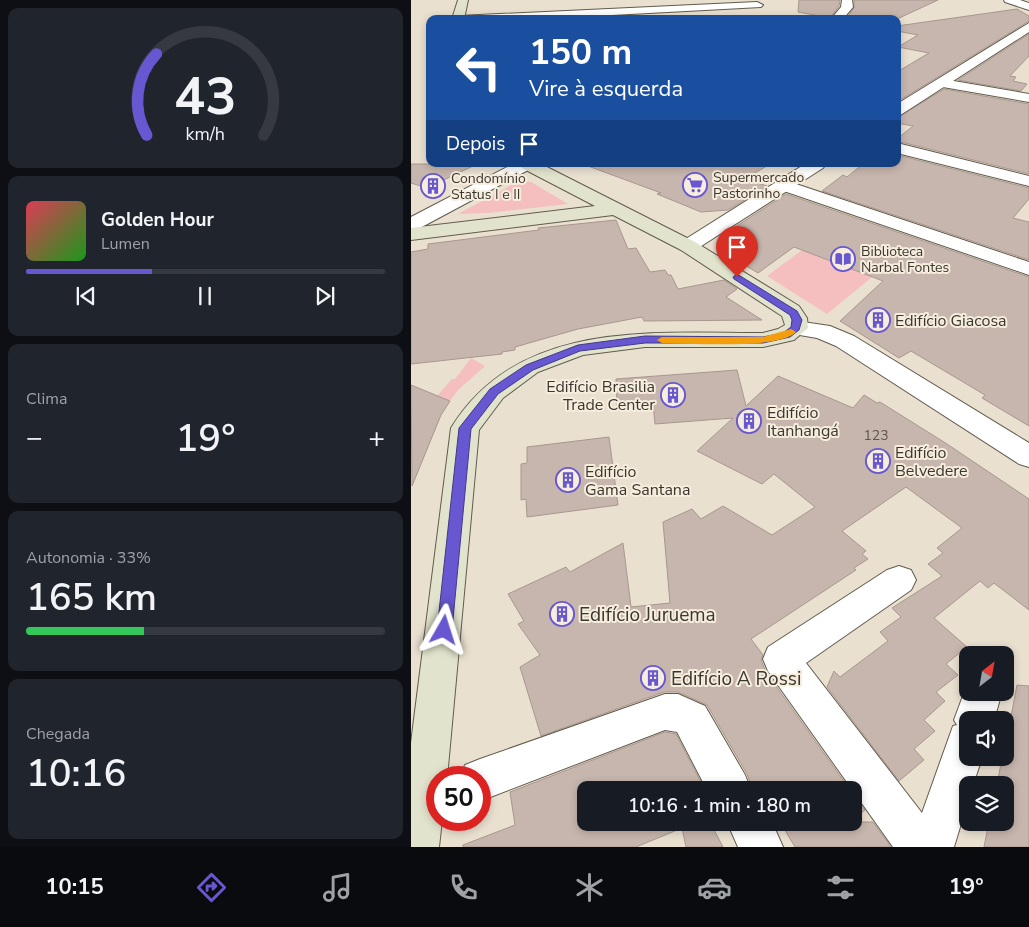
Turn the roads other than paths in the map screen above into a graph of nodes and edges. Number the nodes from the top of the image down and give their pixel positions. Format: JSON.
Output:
{"nodes":[{"id":1,"x":463,"y":0,"type":"edge"},
{"id":2,"x":847,"y":0,"type":"edge"},
{"id":3,"x":1009,"y":0,"type":"edge"},
{"id":4,"x":754,"y":2,"type":"edge"},
{"id":5,"x":1029,"y":7,"type":"edge"},
{"id":6,"x":459,"y":15,"type":"edge"},
{"id":7,"x":528,"y":15,"type":"edge"},
{"id":8,"x":840,"y":15,"type":"edge"},
{"id":9,"x":1026,"y":31,"type":"edge"},
{"id":10,"x":942,"y":83,"type":"junction"},
{"id":11,"x":1029,"y":98,"type":"edge"},
{"id":12,"x":901,"y":108,"type":"edge"},
{"id":13,"x":901,"y":149,"type":"edge"},
{"id":14,"x":521,"y":167,"type":"edge"},
{"id":15,"x":533,"y":167,"type":"edge"},
{"id":16,"x":812,"y":167,"type":"edge"},
{"id":17,"x":1029,"y":181,"type":"edge"},
{"id":18,"x":784,"y":185,"type":"junction"},
{"id":19,"x":616,"y":209,"type":"junction"},
{"id":20,"x":411,"y":224,"type":"edge"},
{"id":21,"x":411,"y":234,"type":"edge"},
{"id":22,"x":688,"y":246,"type":"junction"},
{"id":23,"x":1029,"y":269,"type":"edge"},
{"id":24,"x":796,"y":328,"type":"junction"},
{"id":25,"x":1029,"y":458,"type":"edge"},
{"id":26,"x":899,"y":580,"type":"dead end"},
{"id":27,"x":422,"y":729,"type":"edge"},
{"id":28,"x":959,"y":764,"type":"edge"},
{"id":29,"x":491,"y":776,"type":"edge"},
{"id":30,"x":726,"y":781,"type":"edge"},
{"id":31,"x":423,"y":800,"type":"edge"},
{"id":32,"x":753,"y":831,"type":"edge"},
{"id":33,"x":417,"y":847,"type":"edge"},
{"id":34,"x":761,"y":847,"type":"edge"},
{"id":35,"x":920,"y":847,"type":"edge"},
{"id":36,"x":932,"y":847,"type":"edge"}],
"edges":[{"from":1,"to":6,"type":"main road"},
{"from":2,"to":8,"type":"street"},
{"from":3,"to":5,"type":"street"},
{"from":4,"to":7,"type":"street"},
{"from":9,"to":10,"type":"street"},
{"from":10,"to":11,"type":"street"},
{"from":10,"to":12,"type":"street"},
{"from":13,"to":17,"type":"street"},
{"from":14,"to":20,"type":"street"},
{"from":15,"to":19,"type":"main road"},
{"from":16,"to":18,"type":"street"},
{"from":18,"to":22,"type":"street"},
{"from":18,"to":23,"type":"street"},
{"from":19,"to":21,"type":"main road"},
{"from":19,"to":22,"type":"main road"},
{"from":22,"to":24,"type":"main road"},
{"from":24,"to":25,"type":"street"},
{"from":24,"to":27,"type":"main road"},
{"from":26,"to":35,"type":"street"},
{"from":27,"to":31,"type":"main road"},
{"from":28,"to":36,"type":"street"},
{"from":29,"to":30,"type":"street"},
{"from":31,"to":33,"type":"main road"},
{"from":32,"to":34,"type":"street"}]}
